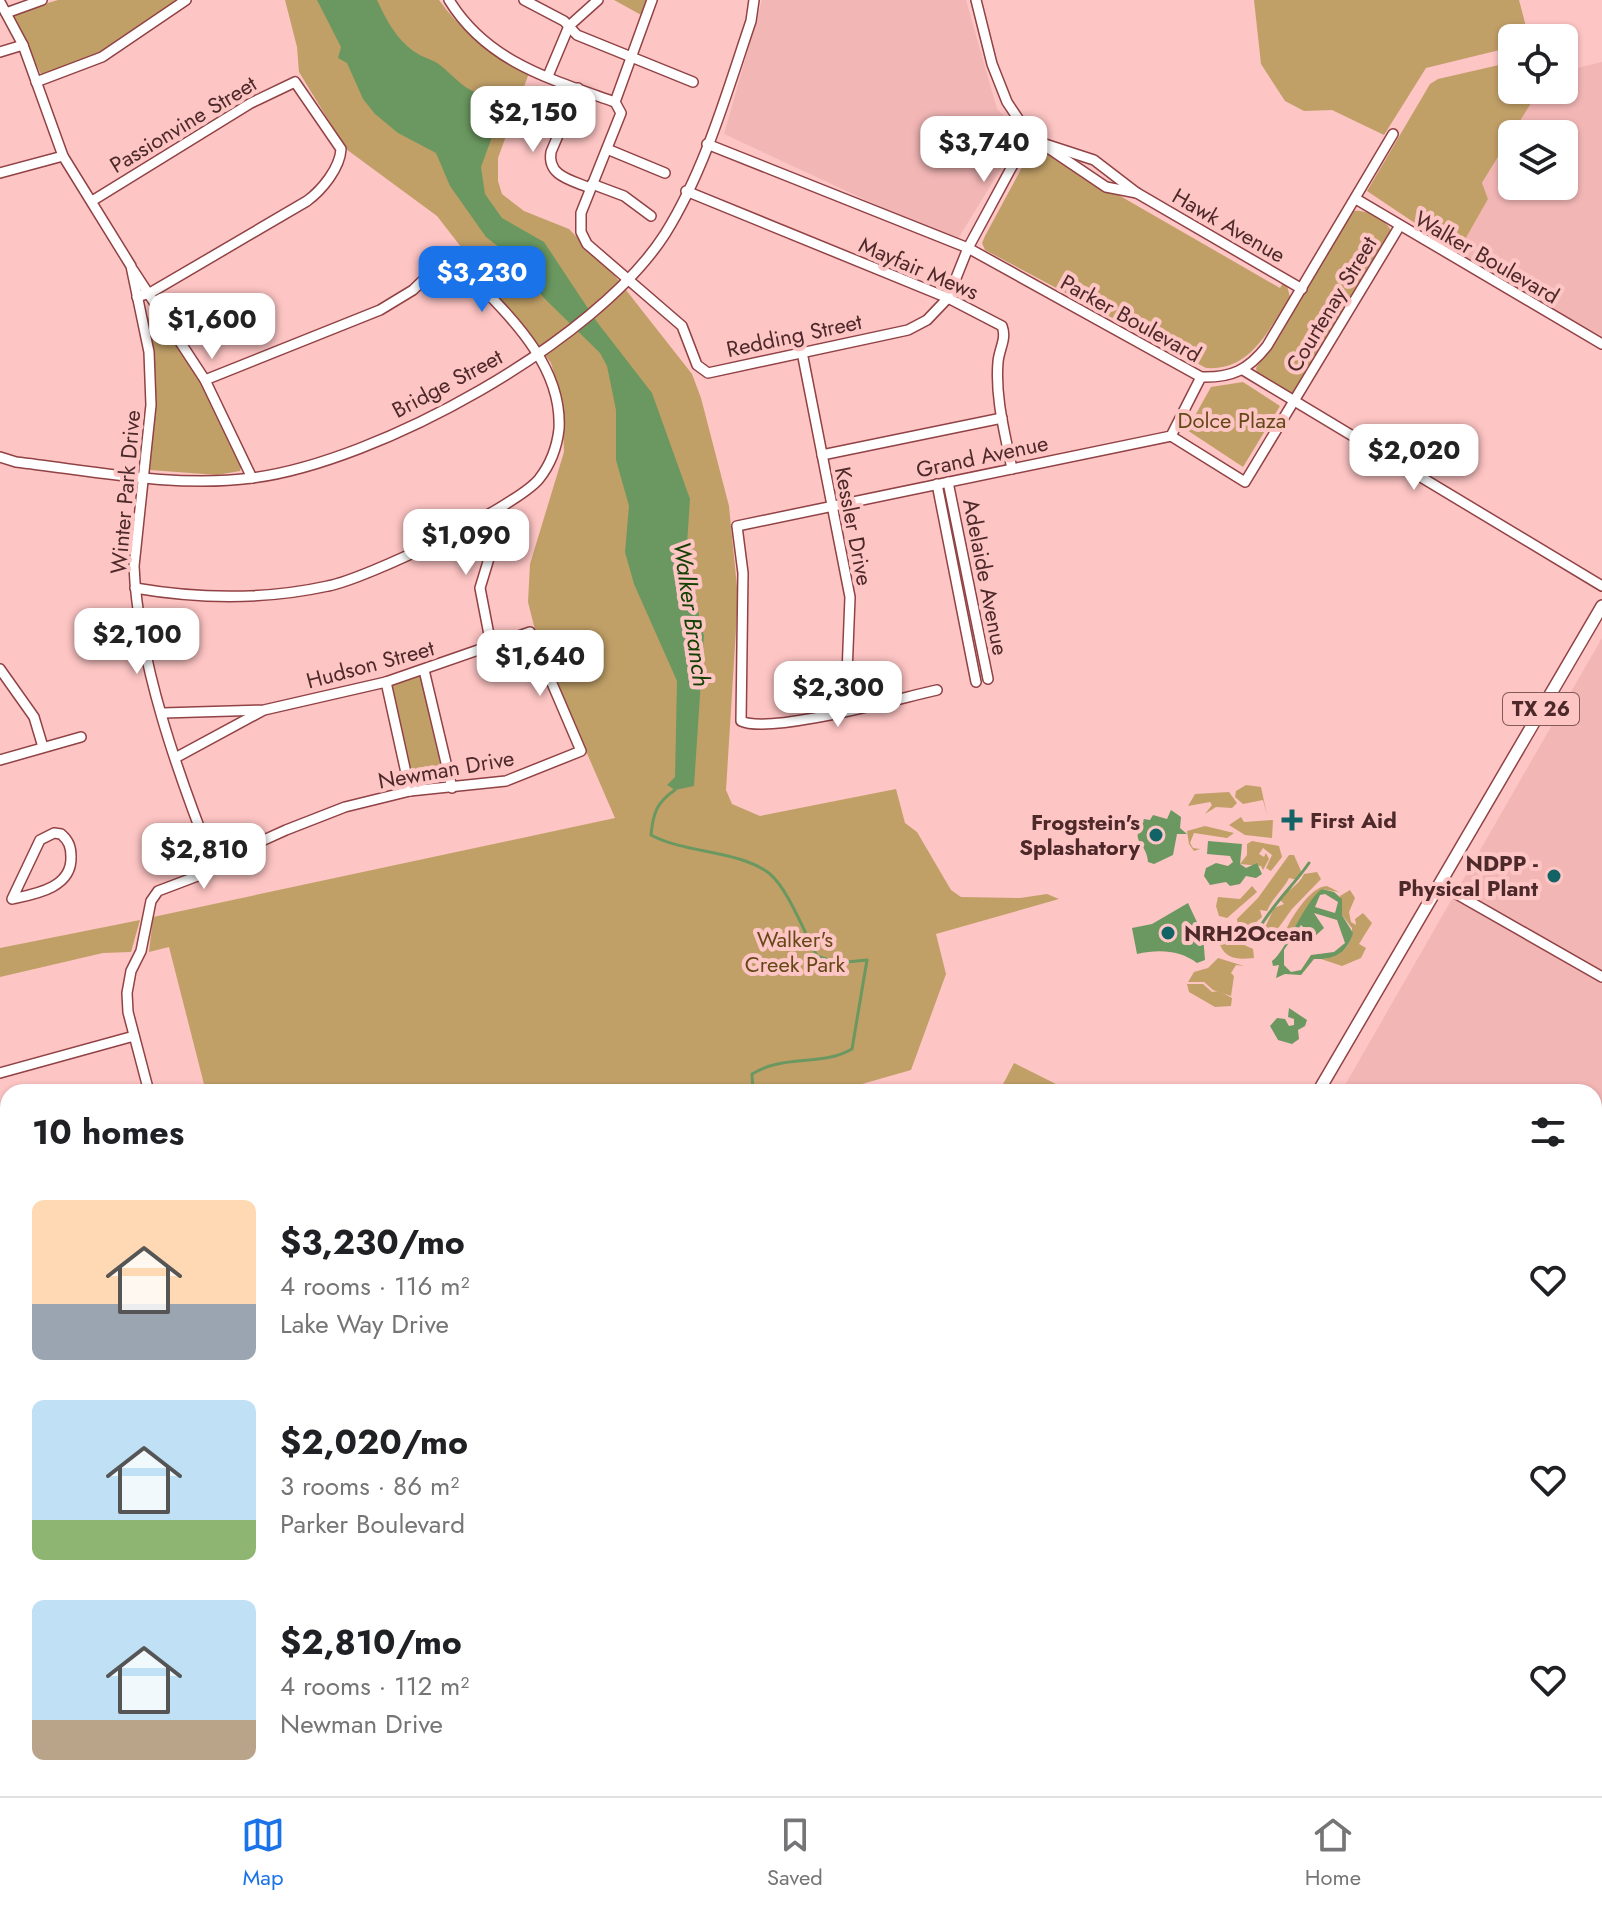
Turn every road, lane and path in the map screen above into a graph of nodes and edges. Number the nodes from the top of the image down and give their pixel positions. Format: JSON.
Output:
{"nodes":[{"id":1,"x":42,"y":0,"type":"edge"},
{"id":2,"x":186,"y":0,"type":"edge"},
{"id":3,"x":449,"y":0,"type":"edge"},
{"id":4,"x":524,"y":0,"type":"edge"},
{"id":5,"x":598,"y":0,"type":"edge"},
{"id":6,"x":652,"y":0,"type":"edge"},
{"id":7,"x":754,"y":0,"type":"edge"},
{"id":8,"x":976,"y":0,"type":"edge"},
{"id":9,"x":0,"y":2,"type":"edge"},
{"id":10,"x":6,"y":13,"type":"junction"},
{"id":11,"x":569,"y":26,"type":"junction"},
{"id":12,"x":23,"y":45,"type":"junction"},
{"id":13,"x":0,"y":52,"type":"edge"},
{"id":14,"x":633,"y":58,"type":"junction"},
{"id":15,"x":548,"y":76,"type":"junction"},
{"id":16,"x":36,"y":82,"type":"junction"},
{"id":17,"x":693,"y":82,"type":"dead end"},
{"id":18,"x":578,"y":88,"type":"junction"},
{"id":19,"x":615,"y":102,"type":"junction"},
{"id":20,"x":1393,"y":134,"type":"dead end"},
{"id":21,"x":1029,"y":135,"type":"junction"},
{"id":22,"x":707,"y":144,"type":"junction"},
{"id":23,"x":1045,"y":144,"type":"junction"},
{"id":24,"x":607,"y":149,"type":"junction"},
{"id":25,"x":63,"y":156,"type":"junction"},
{"id":26,"x":0,"y":173,"type":"edge"},
{"id":27,"x":665,"y":173,"type":"dead end"},
{"id":28,"x":591,"y":186,"type":"junction"},
{"id":29,"x":686,"y":191,"type":"junction"},
{"id":30,"x":1137,"y":193,"type":"junction"},
{"id":31,"x":1356,"y":199,"type":"junction"},
{"id":32,"x":92,"y":201,"type":"junction"},
{"id":33,"x":651,"y":216,"type":"dead end"},
{"id":34,"x":1399,"y":227,"type":"junction"},
{"id":35,"x":968,"y":248,"type":"junction"},
{"id":36,"x":131,"y":266,"type":"junction"},
{"id":37,"x":629,"y":280,"type":"junction"},
{"id":38,"x":1302,"y":289,"type":"junction"},
{"id":39,"x":150,"y":293,"type":"junction"},
{"id":40,"x":137,"y":297,"type":"junction"},
{"id":41,"x":948,"y":298,"type":"junction"},
{"id":42,"x":1602,"y":344,"type":"edge"},
{"id":43,"x":802,"y":352,"type":"junction"},
{"id":44,"x":539,"y":353,"type":"junction"},
{"id":45,"x":1243,"y":370,"type":"junction"},
{"id":46,"x":1201,"y":377,"type":"junction"},
{"id":47,"x":205,"y":380,"type":"junction"},
{"id":48,"x":1294,"y":400,"type":"junction"},
{"id":49,"x":1002,"y":418,"type":"junction"},
{"id":50,"x":1171,"y":436,"type":"junction"},
{"id":51,"x":822,"y":455,"type":"junction"},
{"id":52,"x":0,"y":457,"type":"edge"},
{"id":53,"x":1012,"y":469,"type":"junction"},
{"id":54,"x":145,"y":477,"type":"junction"},
{"id":55,"x":252,"y":478,"type":"junction"},
{"id":56,"x":948,"y":482,"type":"junction"},
{"id":57,"x":937,"y":484,"type":"junction"},
{"id":58,"x":833,"y":506,"type":"junction"},
{"id":59,"x":500,"y":508,"type":"junction"},
{"id":60,"x":1602,"y":586,"type":"edge"},
{"id":61,"x":135,"y":588,"type":"junction"},
{"id":62,"x":1602,"y":606,"type":"edge"},
{"id":63,"x":491,"y":645,"type":"junction"},
{"id":64,"x":0,"y":669,"type":"edge"},
{"id":65,"x":424,"y":670,"type":"junction"},
{"id":66,"x":988,"y":679,"type":"dead end"},
{"id":67,"x":386,"y":682,"type":"junction"},
{"id":68,"x":976,"y":682,"type":"dead end"},
{"id":69,"x":937,"y":690,"type":"dead end"},
{"id":70,"x":855,"y":708,"type":"junction"},
{"id":71,"x":264,"y":710,"type":"junction"},
{"id":72,"x":163,"y":713,"type":"junction"},
{"id":73,"x":81,"y":737,"type":"dead end"},
{"id":74,"x":43,"y":747,"type":"junction"},
{"id":75,"x":581,"y":751,"type":"joint"},
{"id":76,"x":177,"y":757,"type":"junction"},
{"id":77,"x":0,"y":760,"type":"edge"},
{"id":78,"x":452,"y":788,"type":"junction"},
{"id":79,"x":410,"y":791,"type":"junction"},
{"id":80,"x":213,"y":863,"type":"junction"},
{"id":81,"x":1439,"y":884,"type":"junction"},
{"id":82,"x":12,"y":899,"type":"junction"},
{"id":83,"x":2,"y":904,"type":"edge"},
{"id":84,"x":1602,"y":977,"type":"edge"},
{"id":85,"x":134,"y":1036,"type":"junction"},
{"id":86,"x":0,"y":1073,"type":"edge"},
{"id":87,"x":147,"y":1084,"type":"edge"},
{"id":88,"x":1323,"y":1084,"type":"edge"}],
"edges":[{"from":1,"to":10,"type":"street"},
{"from":2,"to":16,"type":"street"},
{"from":3,"to":15,"type":"street"},
{"from":4,"to":11,"type":"street"},
{"from":5,"to":11,"type":"street"},
{"from":6,"to":14,"type":"street"},
{"from":7,"to":22,"type":"street","name":"Bridge Street"},
{"from":8,"to":21,"type":"street","name":"Hawk Avenue"},
{"from":9,"to":10,"type":"street","name":"Winter Park Drive"},
{"from":10,"to":12,"type":"street","name":"Winter Park Drive"},
{"from":11,"to":14,"type":"street"},
{"from":11,"to":15,"type":"street"},
{"from":12,"to":13,"type":"street"},
{"from":12,"to":16,"type":"street","name":"Winter Park Drive"},
{"from":14,"to":17,"type":"street"},
{"from":14,"to":19,"type":"street"},
{"from":15,"to":18,"type":"street"},
{"from":16,"to":25,"type":"street","name":"Winter Park Drive"},
{"from":18,"to":19,"type":"street"},
{"from":18,"to":28,"type":"street"},
{"from":19,"to":24,"type":"street"},
{"from":20,"to":31,"type":"street"},
{"from":21,"to":23,"type":"street","name":"Hawk Avenue"},
{"from":21,"to":35,"type":"street","name":"Redding Street"},
{"from":22,"to":29,"type":"street","name":"Bridge Street"},
{"from":22,"to":35,"type":"street","name":"Parker Boulevard"},
{"from":23,"to":30,"type":"street","name":"Hawk Avenue"},
{"from":23,"to":30,"type":"street","name":"Hawk Avenue"},
{"from":24,"to":27,"type":"street"},
{"from":24,"to":28,"type":"street"},
{"from":25,"to":26,"type":"street"},
{"from":25,"to":32,"type":"street","name":"Winter Park Drive"},
{"from":28,"to":33,"type":"street"},
{"from":28,"to":37,"type":"street"},
{"from":29,"to":37,"type":"street","name":"Bridge Street"},
{"from":29,"to":41,"type":"street","name":"Mayfair Mews"},
{"from":30,"to":38,"type":"street","name":"Hawk Avenue"},
{"from":31,"to":34,"type":"street","name":"Walker Boulevard"},
{"from":31,"to":38,"type":"street"},
{"from":32,"to":36,"type":"street","name":"Winter Park Drive"},
{"from":32,"to":39,"type":"street","name":"Passionvine Street"},
{"from":34,"to":42,"type":"street","name":"Walker Boulevard"},
{"from":34,"to":48,"type":"street","name":"Courtenay Street"},
{"from":35,"to":41,"type":"street","name":"Redding Street"},
{"from":35,"to":46,"type":"street","name":"Parker Boulevard"},
{"from":36,"to":39,"type":"street"},
{"from":36,"to":40,"type":"street","name":"Winter Park Drive"},
{"from":37,"to":43,"type":"street","name":"Redding Street"},
{"from":37,"to":44,"type":"street","name":"Bridge Street"},
{"from":38,"to":45,"type":"street"},
{"from":39,"to":40,"type":"street"},
{"from":39,"to":47,"type":"street"},
{"from":40,"to":54,"type":"street","name":"Winter Park Drive"},
{"from":41,"to":43,"type":"street","name":"Redding Street"},
{"from":41,"to":49,"type":"street","name":"Mayfair Mews"},
{"from":43,"to":51,"type":"street","name":"Kessler Drive"},
{"from":44,"to":47,"type":"street"},
{"from":44,"to":55,"type":"street","name":"Bridge Street"},
{"from":44,"to":59,"type":"street"},
{"from":45,"to":46,"type":"street","name":"Parker Boulevard"},
{"from":45,"to":48,"type":"street"},
{"from":46,"to":50,"type":"street"},
{"from":47,"to":55,"type":"street"},
{"from":48,"to":50,"type":"street","name":"Courtenay Street"},
{"from":48,"to":60,"type":"street"},
{"from":49,"to":51,"type":"street"},
{"from":49,"to":53,"type":"street","name":"Mayfair Mews"},
{"from":50,"to":53,"type":"street","name":"Grand Avenue"},
{"from":51,"to":58,"type":"street","name":"Kessler Drive"},
{"from":52,"to":54,"type":"street","name":"Bridge Street"},
{"from":53,"to":56,"type":"street","name":"Grand Avenue"},
{"from":54,"to":55,"type":"street","name":"Bridge Street"},
{"from":54,"to":61,"type":"street","name":"Winter Park Drive"},
{"from":56,"to":57,"type":"street","name":"Grand Avenue"},
{"from":56,"to":66,"type":"street","name":"Adelaide Avenue"},
{"from":57,"to":58,"type":"street","name":"Grand Avenue"},
{"from":57,"to":68,"type":"street","name":"Adelaide Avenue"},
{"from":58,"to":70,"type":"street","name":"Kessler Drive"},
{"from":58,"to":70,"type":"street","name":"Grand Avenue"},
{"from":59,"to":61,"type":"street"},
{"from":59,"to":63,"type":"street"},
{"from":61,"to":72,"type":"street","name":"Winter Park Drive"},
{"from":62,"to":81,"type":"main road","number":"TX 26"},
{"from":63,"to":65,"type":"street","name":"Hudson Street"},
{"from":63,"to":75,"type":"street","name":"Hudson Street"},
{"from":64,"to":74,"type":"street"},
{"from":65,"to":67,"type":"street","name":"Hudson Street"},
{"from":65,"to":78,"type":"street"},
{"from":67,"to":71,"type":"street","name":"Hudson Street"},
{"from":67,"to":79,"type":"street"},
{"from":69,"to":70,"type":"street"},
{"from":71,"to":72,"type":"street","name":"Hudson Street"},
{"from":71,"to":76,"type":"street","name":"Hudson Street"},
{"from":72,"to":76,"type":"street","name":"Winter Park Drive"},
{"from":73,"to":74,"type":"street"},
{"from":74,"to":77,"type":"street"},
{"from":75,"to":78,"type":"street","name":"Newman Drive"},
{"from":76,"to":80,"type":"street","name":"Winter Park Drive"},
{"from":78,"to":79,"type":"street","name":"Newman Drive"},
{"from":79,"to":80,"type":"street","name":"Newman Drive"},
{"from":80,"to":85,"type":"street","name":"Newman Drive"},
{"from":81,"to":84,"type":"street"},
{"from":81,"to":88,"type":"main road","number":"TX 26"},
{"from":82,"to":82,"type":"street"},
{"from":82,"to":83,"type":"street"},
{"from":85,"to":86,"type":"street"},
{"from":85,"to":87,"type":"street","name":"Newman Drive"}]}
